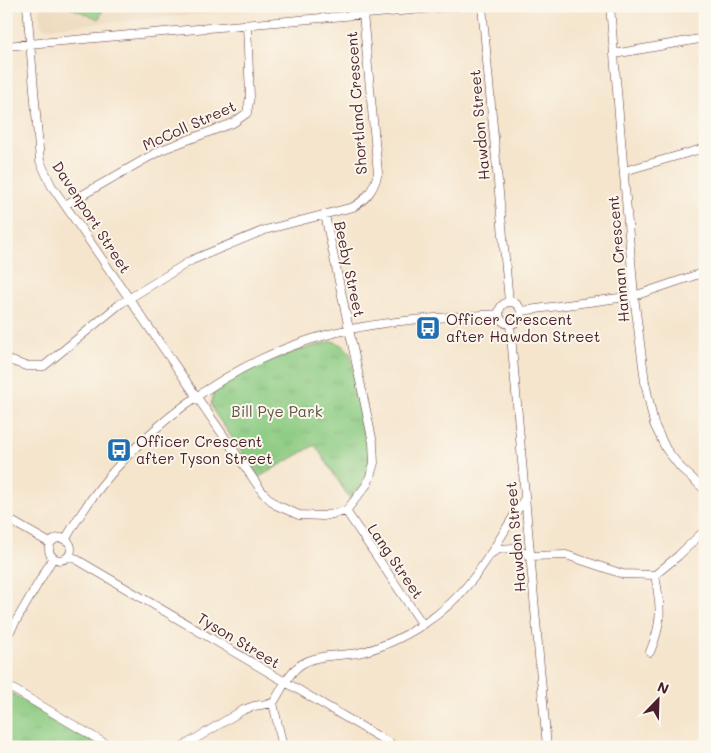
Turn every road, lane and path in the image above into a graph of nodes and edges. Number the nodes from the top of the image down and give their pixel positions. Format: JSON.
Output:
{"nodes":[{"id":1,"x":26,"y":6,"type":"edge"},
{"id":2,"x":457,"y":6,"type":"edge"},
{"id":3,"x":482,"y":6,"type":"edge"},
{"id":4,"x":610,"y":6,"type":"edge"},
{"id":5,"x":363,"y":14,"type":"junction"},
{"id":6,"x":246,"y":25,"type":"junction"},
{"id":7,"x":705,"y":38,"type":"edge"},
{"id":8,"x":30,"y":44,"type":"junction"},
{"id":9,"x":6,"y":46,"type":"edge"},
{"id":10,"x":614,"y":54,"type":"junction"},
{"id":11,"x":705,"y":148,"type":"edge"},
{"id":12,"x":624,"y":171,"type":"junction"},
{"id":13,"x":65,"y":205,"type":"junction"},
{"id":14,"x":325,"y":215,"type":"junction"},
{"id":15,"x":705,"y":272,"type":"edge"},
{"id":16,"x":634,"y":296,"type":"junction"},
{"id":17,"x":129,"y":298,"type":"junction"},
{"id":18,"x":509,"y":302,"type":"junction"},
{"id":19,"x":521,"y":311,"type":"junction"},
{"id":20,"x":498,"y":314,"type":"junction"},
{"id":21,"x":510,"y":324,"type":"junction"},
{"id":22,"x":349,"y":330,"type":"junction"},
{"id":23,"x":6,"y":359,"type":"edge"},
{"id":24,"x":194,"y":394,"type":"junction"},
{"id":25,"x":705,"y":490,"type":"edge"},
{"id":26,"x":525,"y":498,"type":"junction"},
{"id":27,"x":346,"y":511,"type":"junction"},
{"id":28,"x":6,"y":518,"type":"edge"},
{"id":29,"x":705,"y":530,"type":"edge"},
{"id":30,"x":65,"y":540,"type":"junction"},
{"id":31,"x":50,"y":543,"type":"junction"},
{"id":32,"x":491,"y":554,"type":"junction"},
{"id":33,"x":69,"y":555,"type":"junction"},
{"id":34,"x":530,"y":556,"type":"junction"},
{"id":35,"x":53,"y":558,"type":"junction"},
{"id":36,"x":655,"y":576,"type":"junction"},
{"id":37,"x":423,"y":625,"type":"junction"},
{"id":38,"x":6,"y":638,"type":"edge"},
{"id":39,"x":650,"y":652,"type":"dead end"},
{"id":40,"x":286,"y":683,"type":"junction"},
{"id":41,"x":6,"y":685,"type":"edge"},
{"id":42,"x":273,"y":703,"type":"junction"},
{"id":43,"x":111,"y":747,"type":"edge"},
{"id":44,"x":182,"y":747,"type":"edge"},
{"id":45,"x":283,"y":747,"type":"edge"},
{"id":46,"x":396,"y":747,"type":"edge"},
{"id":47,"x":547,"y":747,"type":"edge"}],
"edges":[{"from":1,"to":8,"type":"street","name":"Davenport Street"},
{"from":2,"to":5,"type":"street"},
{"from":3,"to":18,"type":"street","name":"Hawdon Street"},
{"from":4,"to":10,"type":"street","name":"Hannan Crescent"},
{"from":5,"to":6,"type":"street"},
{"from":5,"to":14,"type":"street","name":"Shortland Crescent"},
{"from":6,"to":8,"type":"street"},
{"from":6,"to":13,"type":"street","name":"McColl Street"},
{"from":7,"to":10,"type":"street"},
{"from":8,"to":9,"type":"street"},
{"from":8,"to":13,"type":"street","name":"Davenport Street"},
{"from":10,"to":12,"type":"street","name":"Hannan Crescent"},
{"from":11,"to":12,"type":"street"},
{"from":12,"to":16,"type":"street","name":"Hannan Crescent"},
{"from":13,"to":17,"type":"street","name":"Davenport Street"},
{"from":14,"to":17,"type":"street","name":"Shortland Crescent"},
{"from":14,"to":22,"type":"street","name":"Beeby Street"},
{"from":15,"to":16,"type":"street"},
{"from":16,"to":19,"type":"street"},
{"from":16,"to":25,"type":"street","name":"Hannan Crescent"},
{"from":17,"to":23,"type":"street","name":"Shortland Crescent"},
{"from":17,"to":24,"type":"street","name":"Davenport Street"},
{"from":18,"to":19,"type":"street"},
{"from":18,"to":20,"type":"street"},
{"from":19,"to":21,"type":"street"},
{"from":20,"to":21,"type":"street"},
{"from":20,"to":22,"type":"street"},
{"from":21,"to":26,"type":"street","name":"Hawdon Street"},
{"from":22,"to":24,"type":"street"},
{"from":22,"to":27,"type":"street","name":"Beeby Street"},
{"from":24,"to":27,"type":"street","name":"Davenport Street"},
{"from":24,"to":30,"type":"street"},
{"from":26,"to":32,"type":"street"},
{"from":26,"to":34,"type":"street","name":"Hawdon Street"},
{"from":27,"to":37,"type":"street","name":"Lang Street"},
{"from":28,"to":31,"type":"street"},
{"from":29,"to":36,"type":"street"},
{"from":30,"to":31,"type":"street"},
{"from":30,"to":33,"type":"street"},
{"from":31,"to":35,"type":"street"},
{"from":32,"to":34,"type":"street"},
{"from":32,"to":37,"type":"street"},
{"from":33,"to":35,"type":"street"},
{"from":33,"to":40,"type":"street","name":"Tyson Street"},
{"from":34,"to":36,"type":"street"},
{"from":34,"to":47,"type":"street","name":"Hawdon Street"},
{"from":35,"to":38,"type":"street"},
{"from":36,"to":39,"type":"street"},
{"from":37,"to":40,"type":"street"},
{"from":40,"to":42,"type":"street"},
{"from":40,"to":46,"type":"street","name":"Tyson Street"},
{"from":41,"to":43,"type":"street"},
{"from":42,"to":44,"type":"street"},
{"from":42,"to":45,"type":"street"}]}
